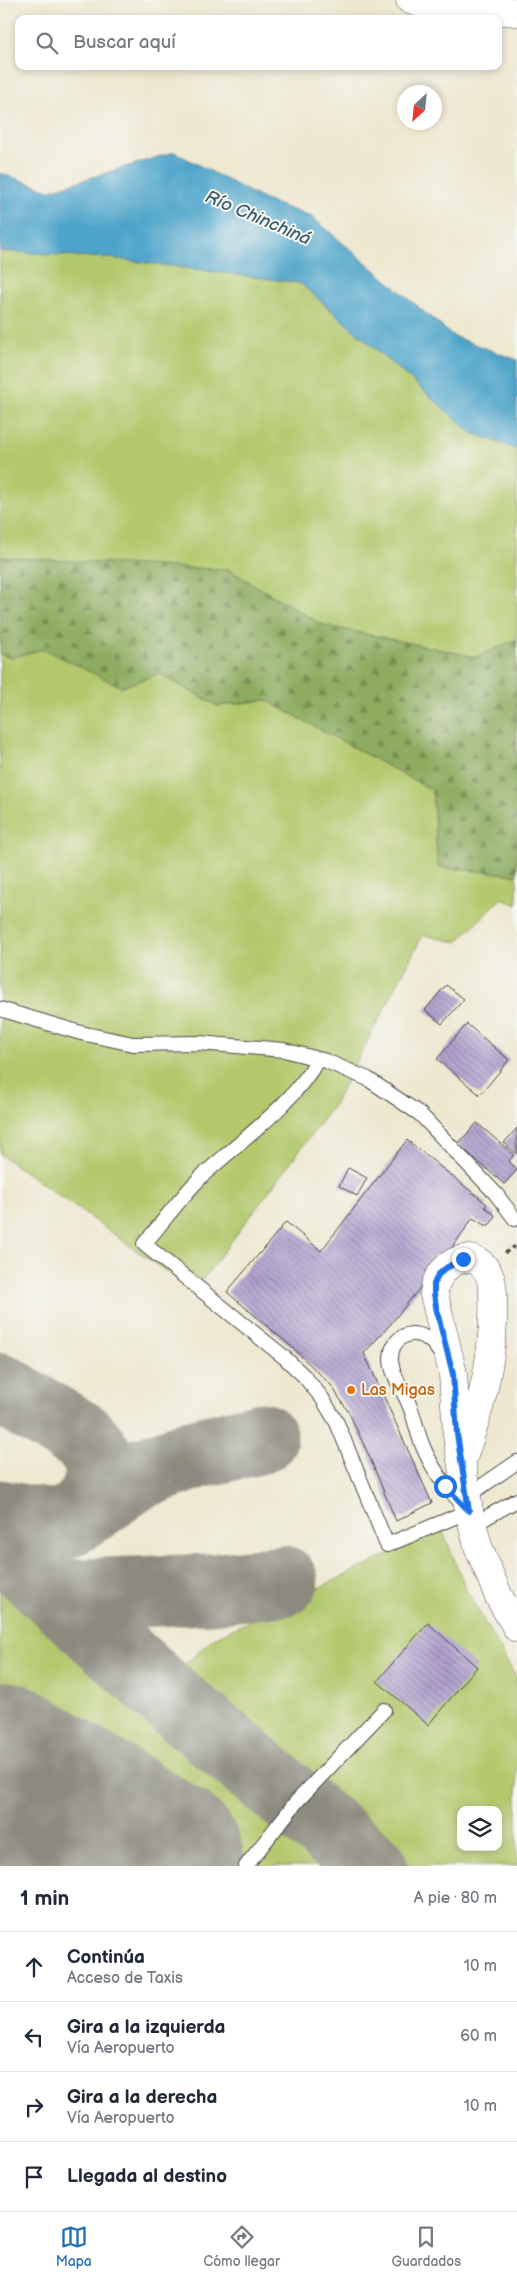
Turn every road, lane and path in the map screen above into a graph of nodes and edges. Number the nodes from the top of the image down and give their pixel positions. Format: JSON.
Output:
{"nodes":[{"id":1,"x":410,"y":0,"type":"edge"},
{"id":2,"x":517,"y":12,"type":"edge"},
{"id":3,"x":0,"y":1010,"type":"edge"},
{"id":4,"x":318,"y":1059,"type":"junction"},
{"id":5,"x":516,"y":1220,"type":"edge"},
{"id":6,"x":453,"y":1374,"type":"junction"},
{"id":7,"x":462,"y":1461,"type":"junction"},
{"id":8,"x":517,"y":1462,"type":"edge"},
{"id":9,"x":517,"y":1500,"type":"edge"},
{"id":10,"x":469,"y":1511,"type":"junction"},
{"id":11,"x":517,"y":1628,"type":"edge"},
{"id":12,"x":384,"y":1710,"type":"dead end"},
{"id":13,"x":246,"y":1866,"type":"edge"}],
"edges":[{"from":1,"to":2,"type":"street"},
{"from":3,"to":4,"type":"lane"},
{"from":4,"to":5,"type":"lane"},
{"from":4,"to":10,"type":"lane"},
{"from":6,"to":7,"type":"street"},
{"from":6,"to":7,"type":"street"},
{"from":6,"to":10,"type":"lane"},
{"from":7,"to":10,"type":"street"},
{"from":8,"to":10,"type":"lane"},
{"from":9,"to":10,"type":"lane"},
{"from":10,"to":11,"type":"street"},
{"from":12,"to":13,"type":"lane"}]}
